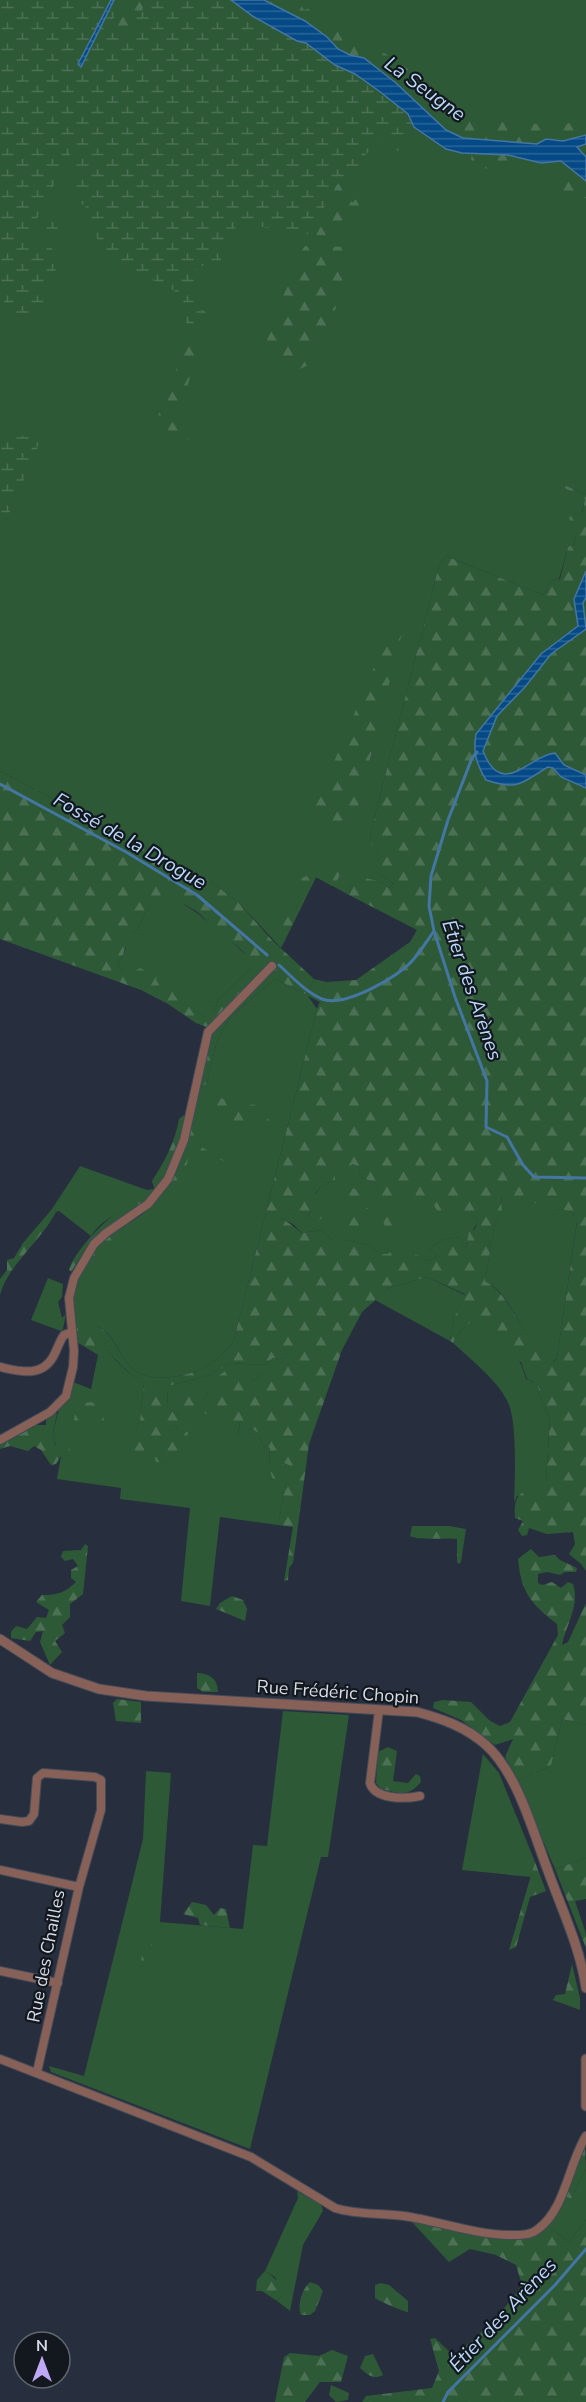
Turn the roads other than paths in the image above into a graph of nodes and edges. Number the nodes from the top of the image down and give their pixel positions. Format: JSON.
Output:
{"nodes":[{"id":1,"x":272,"y":966,"type":"dead end"},
{"id":2,"x":72,"y":1332,"type":"junction"},
{"id":3,"x":0,"y":1367,"type":"edge"},
{"id":4,"x":0,"y":1440,"type":"edge"},
{"id":5,"x":0,"y":1640,"type":"edge"},
{"id":6,"x":379,"y":1710,"type":"junction"},
{"id":7,"x":420,"y":1796,"type":"dead end"},
{"id":8,"x":0,"y":1819,"type":"edge"},
{"id":9,"x":0,"y":1870,"type":"edge"},
{"id":10,"x":79,"y":1887,"type":"junction"},
{"id":11,"x":0,"y":1971,"type":"edge"},
{"id":12,"x":58,"y":1983,"type":"junction"},
{"id":13,"x":586,"y":1988,"type":"edge"},
{"id":14,"x":0,"y":2059,"type":"edge"},
{"id":15,"x":586,"y":2059,"type":"edge"},
{"id":16,"x":37,"y":2072,"type":"junction"},
{"id":17,"x":586,"y":2106,"type":"edge"},
{"id":18,"x":586,"y":2136,"type":"edge"}],
"edges":[{"from":1,"to":2,"type":"street"},
{"from":2,"to":3,"type":"street"},
{"from":2,"to":4,"type":"street"},
{"from":5,"to":6,"type":"street","name":"Rue Frédéric Chopin"},
{"from":6,"to":7,"type":"street"},
{"from":6,"to":13,"type":"street","name":"Rue Frédéric Chopin"},
{"from":8,"to":10,"type":"street"},
{"from":9,"to":10,"type":"street","name":"Rue des Chailles"},
{"from":10,"to":12,"type":"street","name":"Rue des Chailles"},
{"from":11,"to":12,"type":"street"},
{"from":12,"to":16,"type":"street","name":"Rue des Chailles"},
{"from":14,"to":16,"type":"street"},
{"from":15,"to":17,"type":"street"},
{"from":16,"to":18,"type":"street"}]}
